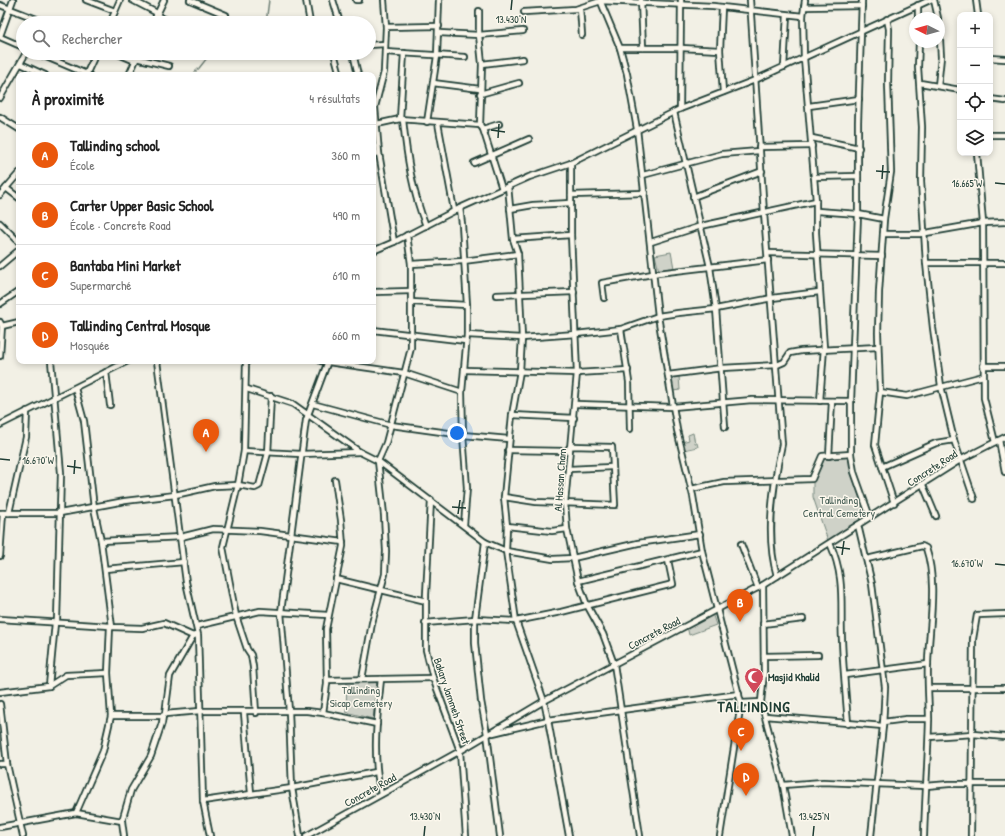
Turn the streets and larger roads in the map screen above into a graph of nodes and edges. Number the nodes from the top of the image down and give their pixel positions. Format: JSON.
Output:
{"nodes":[{"id":1,"x":12,"y":0,"type":"edge"},
{"id":2,"x":86,"y":0,"type":"edge"},
{"id":3,"x":120,"y":0,"type":"edge"},
{"id":4,"x":132,"y":0,"type":"edge"},
{"id":5,"x":164,"y":0,"type":"edge"},
{"id":6,"x":190,"y":0,"type":"edge"},
{"id":7,"x":306,"y":0,"type":"edge"},
{"id":8,"x":334,"y":0,"type":"edge"},
{"id":9,"x":384,"y":0,"type":"edge"},
{"id":10,"x":439,"y":0,"type":"edge"},
{"id":11,"x":714,"y":0,"type":"edge"},
{"id":12,"x":750,"y":0,"type":"edge"},
{"id":13,"x":805,"y":0,"type":"edge"},
{"id":14,"x":862,"y":0,"type":"edge"},
{"id":15,"x":930,"y":0,"type":"edge"},
{"id":16,"x":934,"y":0,"type":"edge"},
{"id":17,"x":976,"y":0,"type":"edge"},
{"id":18,"x":601,"y":1,"type":"edge"},
{"id":19,"x":642,"y":2,"type":"edge"},
{"id":20,"x":681,"y":2,"type":"edge"},
{"id":21,"x":0,"y":5,"type":"edge"},
{"id":22,"x":713,"y":6,"type":"junction"},
{"id":23,"x":862,"y":6,"type":"junction"},
{"id":24,"x":918,"y":6,"type":"junction"},
{"id":25,"x":722,"y":7,"type":"junction"},
{"id":26,"x":804,"y":7,"type":"junction"},
{"id":27,"x":580,"y":8,"type":"junction"},
{"id":28,"x":9,"y":9,"type":"junction"},
{"id":29,"x":116,"y":10,"type":"junction"},
{"id":30,"x":479,"y":11,"type":"dead end"},
{"id":31,"x":751,"y":11,"type":"junction"},
{"id":32,"x":524,"y":12,"type":"dead end"},
{"id":33,"x":918,"y":12,"type":"edge"},
{"id":34,"x":937,"y":12,"type":"edge"},
{"id":35,"x":978,"y":12,"type":"edge"},
{"id":36,"x":157,"y":14,"type":"junction"},
{"id":37,"x":787,"y":15,"type":"junction"},
{"id":38,"x":26,"y":16,"type":"edge"},
{"id":39,"x":113,"y":16,"type":"edge"},
{"id":40,"x":161,"y":16,"type":"edge"},
{"id":41,"x":226,"y":16,"type":"dead end"},
{"id":42,"x":309,"y":16,"type":"edge"},
{"id":43,"x":338,"y":16,"type":"edge"},
{"id":44,"x":803,"y":16,"type":"junction"},
{"id":45,"x":887,"y":19,"type":"junction"},
{"id":46,"x":439,"y":26,"type":"junction"},
{"id":47,"x":386,"y":27,"type":"junction"},
{"id":48,"x":522,"y":31,"type":"dead end"},
{"id":49,"x":861,"y":32,"type":"junction"},
{"id":50,"x":438,"y":33,"type":"junction"},
{"id":51,"x":479,"y":35,"type":"junction"},
{"id":52,"x":582,"y":35,"type":"dead end"},
{"id":53,"x":0,"y":36,"type":"edge"},
{"id":54,"x":16,"y":44,"type":"edge"},
{"id":55,"x":385,"y":44,"type":"junction"},
{"id":56,"x":376,"y":45,"type":"edge"},
{"id":57,"x":620,"y":48,"type":"junction"},
{"id":58,"x":643,"y":48,"type":"junction"},
{"id":59,"x":681,"y":48,"type":"junction"},
{"id":60,"x":919,"y":48,"type":"edge"},
{"id":61,"x":940,"y":48,"type":"edge"},
{"id":62,"x":720,"y":50,"type":"junction"},
{"id":63,"x":385,"y":52,"type":"junction"},
{"id":64,"x":404,"y":53,"type":"junction"},
{"id":65,"x":437,"y":56,"type":"junction"},
{"id":66,"x":465,"y":57,"type":"dead end"},
{"id":67,"x":804,"y":58,"type":"junction"},
{"id":68,"x":993,"y":58,"type":"edge"},
{"id":69,"x":523,"y":59,"type":"dead end"},
{"id":70,"x":1005,"y":59,"type":"edge"},
{"id":71,"x":22,"y":60,"type":"edge"},
{"id":72,"x":53,"y":60,"type":"edge"},
{"id":73,"x":93,"y":60,"type":"edge"},
{"id":74,"x":136,"y":60,"type":"edge"},
{"id":75,"x":148,"y":60,"type":"edge"},
{"id":76,"x":336,"y":60,"type":"edge"},
{"id":77,"x":354,"y":60,"type":"edge"},
{"id":78,"x":20,"y":64,"type":"junction"},
{"id":79,"x":482,"y":64,"type":"junction"},
{"id":80,"x":169,"y":66,"type":"dead end"},
{"id":81,"x":784,"y":66,"type":"junction"},
{"id":82,"x":38,"y":72,"type":"edge"},
{"id":83,"x":80,"y":72,"type":"edge"},
{"id":84,"x":88,"y":72,"type":"edge"},
{"id":85,"x":130,"y":72,"type":"edge"},
{"id":86,"x":339,"y":72,"type":"edge"},
{"id":87,"x":357,"y":72,"type":"edge"},
{"id":88,"x":754,"y":80,"type":"junction"},
{"id":89,"x":433,"y":83,"type":"junction"},
{"id":90,"x":519,"y":83,"type":"dead end"},
{"id":91,"x":920,"y":83,"type":"junction"},
{"id":92,"x":938,"y":86,"type":"junction"},
{"id":93,"x":957,"y":89,"type":"edge"},
{"id":94,"x":480,"y":92,"type":"junction"},
{"id":95,"x":723,"y":92,"type":"junction"},
{"id":96,"x":0,"y":98,"type":"edge"},
{"id":97,"x":376,"y":99,"type":"edge"},
{"id":98,"x":859,"y":99,"type":"junction"},
{"id":99,"x":993,"y":99,"type":"edge"},
{"id":100,"x":1005,"y":101,"type":"edge"},
{"id":101,"x":809,"y":106,"type":"junction"},
{"id":102,"x":680,"y":109,"type":"junction"},
{"id":103,"x":674,"y":112,"type":"junction"},
{"id":104,"x":0,"y":117,"type":"edge"},
{"id":105,"x":376,"y":118,"type":"edge"},
{"id":106,"x":401,"y":120,"type":"junction"},
{"id":107,"x":427,"y":122,"type":"junction"},
{"id":108,"x":438,"y":123,"type":"junction"},
{"id":109,"x":377,"y":124,"type":"junction"},
{"id":110,"x":499,"y":124,"type":"dead end"},
{"id":111,"x":16,"y":127,"type":"edge"},
{"id":112,"x":481,"y":127,"type":"junction"},
{"id":113,"x":637,"y":129,"type":"junction"},
{"id":114,"x":993,"y":135,"type":"edge"},
{"id":115,"x":1005,"y":135,"type":"edge"},
{"id":116,"x":812,"y":138,"type":"junction"},
{"id":117,"x":529,"y":139,"type":"dead end"},
{"id":118,"x":812,"y":146,"type":"junction"},
{"id":119,"x":859,"y":148,"type":"junction"},
{"id":120,"x":759,"y":149,"type":"junction"},
{"id":121,"x":379,"y":153,"type":"junction"},
{"id":122,"x":376,"y":154,"type":"edge"},
{"id":123,"x":491,"y":156,"type":"junction"},
{"id":124,"x":977,"y":156,"type":"edge"},
{"id":125,"x":474,"y":162,"type":"dead end"},
{"id":126,"x":571,"y":163,"type":"junction"},
{"id":127,"x":685,"y":163,"type":"junction"},
{"id":128,"x":762,"y":171,"type":"junction"},
{"id":129,"x":643,"y":175,"type":"junction"},
{"id":130,"x":16,"y":176,"type":"edge"},
{"id":131,"x":858,"y":176,"type":"junction"},
{"id":132,"x":814,"y":177,"type":"junction"},
{"id":133,"x":508,"y":186,"type":"junction"},
{"id":134,"x":6,"y":188,"type":"junction"},
{"id":135,"x":502,"y":189,"type":"junction"},
{"id":136,"x":645,"y":193,"type":"junction"},
{"id":137,"x":0,"y":195,"type":"edge"},
{"id":138,"x":571,"y":195,"type":"junction"},
{"id":139,"x":16,"y":196,"type":"edge"},
{"id":140,"x":693,"y":197,"type":"junction"},
{"id":141,"x":816,"y":201,"type":"junction"},
{"id":142,"x":571,"y":203,"type":"junction"},
{"id":143,"x":460,"y":208,"type":"junction"},
{"id":144,"x":510,"y":209,"type":"junction"},
{"id":145,"x":454,"y":210,"type":"junction"},
{"id":146,"x":817,"y":211,"type":"junction"},
{"id":147,"x":764,"y":213,"type":"junction"},
{"id":148,"x":858,"y":214,"type":"junction"},
{"id":149,"x":884,"y":219,"type":"junction"},
{"id":150,"x":1005,"y":222,"type":"edge"},
{"id":151,"x":0,"y":223,"type":"edge"},
{"id":152,"x":983,"y":223,"type":"junction"},
{"id":153,"x":426,"y":226,"type":"junction"},
{"id":154,"x":701,"y":226,"type":"junction"},
{"id":155,"x":924,"y":233,"type":"junction"},
{"id":156,"x":883,"y":234,"type":"junction"},
{"id":157,"x":407,"y":235,"type":"junction"},
{"id":158,"x":571,"y":235,"type":"junction"},
{"id":159,"x":513,"y":238,"type":"junction"},
{"id":160,"x":16,"y":239,"type":"edge"},
{"id":161,"x":394,"y":242,"type":"junction"},
{"id":162,"x":651,"y":242,"type":"junction"},
{"id":163,"x":376,"y":250,"type":"edge"},
{"id":164,"x":16,"y":253,"type":"edge"},
{"id":165,"x":768,"y":253,"type":"junction"},
{"id":166,"x":818,"y":253,"type":"junction"},
{"id":167,"x":518,"y":254,"type":"junction"},
{"id":168,"x":856,"y":255,"type":"junction"},
{"id":169,"x":882,"y":256,"type":"junction"},
{"id":170,"x":768,"y":260,"type":"junction"},
{"id":171,"x":463,"y":261,"type":"junction"},
{"id":172,"x":926,"y":263,"type":"junction"},
{"id":173,"x":1005,"y":263,"type":"edge"},
{"id":174,"x":411,"y":264,"type":"junction"},
{"id":175,"x":983,"y":264,"type":"junction"},
{"id":176,"x":0,"y":266,"type":"edge"},
{"id":177,"x":710,"y":267,"type":"junction"},
{"id":178,"x":653,"y":275,"type":"junction"},
{"id":179,"x":412,"y":291,"type":"junction"},
{"id":180,"x":376,"y":292,"type":"edge"},
{"id":181,"x":574,"y":292,"type":"junction"},
{"id":182,"x":820,"y":292,"type":"junction"},
{"id":183,"x":16,"y":293,"type":"edge"},
{"id":184,"x":520,"y":294,"type":"junction"},
{"id":185,"x":496,"y":295,"type":"dead end"},
{"id":186,"x":604,"y":298,"type":"dead end"},
{"id":187,"x":772,"y":298,"type":"junction"},
{"id":188,"x":411,"y":302,"type":"junction"},
{"id":189,"x":0,"y":304,"type":"edge"},
{"id":190,"x":467,"y":305,"type":"junction"},
{"id":191,"x":716,"y":309,"type":"junction"},
{"id":192,"x":658,"y":316,"type":"junction"},
{"id":193,"x":16,"y":322,"type":"edge"},
{"id":194,"x":1,"y":324,"type":"edge"},
{"id":195,"x":621,"y":329,"type":"junction"},
{"id":196,"x":376,"y":330,"type":"edge"},
{"id":197,"x":576,"y":334,"type":"junction"},
{"id":198,"x":412,"y":335,"type":"junction"},
{"id":199,"x":467,"y":335,"type":"junction"},
{"id":200,"x":522,"y":338,"type":"junction"},
{"id":201,"x":466,"y":341,"type":"junction"},
{"id":202,"x":878,"y":347,"type":"junction"},
{"id":203,"x":853,"y":349,"type":"junction"},
{"id":204,"x":824,"y":351,"type":"junction"},
{"id":205,"x":0,"y":356,"type":"edge"},
{"id":206,"x":50,"y":364,"type":"edge"},
{"id":207,"x":122,"y":364,"type":"edge"},
{"id":208,"x":157,"y":364,"type":"edge"},
{"id":209,"x":246,"y":364,"type":"edge"},
{"id":210,"x":327,"y":364,"type":"edge"},
{"id":211,"x":342,"y":364,"type":"edge"},
{"id":212,"x":777,"y":365,"type":"junction"},
{"id":213,"x":983,"y":366,"type":"junction"},
{"id":214,"x":1005,"y":366,"type":"edge"},
{"id":215,"x":722,"y":368,"type":"junction"},
{"id":216,"x":464,"y":370,"type":"junction"},
{"id":217,"x":628,"y":370,"type":"junction"},
{"id":218,"x":520,"y":371,"type":"junction"},
{"id":219,"x":106,"y":372,"type":"junction"},
{"id":220,"x":404,"y":373,"type":"junction"},
{"id":221,"x":577,"y":373,"type":"junction"},
{"id":222,"x":668,"y":375,"type":"junction"},
{"id":223,"x":983,"y":376,"type":"junction"},
{"id":224,"x":941,"y":386,"type":"junction"},
{"id":225,"x":75,"y":388,"type":"junction"},
{"id":226,"x":247,"y":389,"type":"junction"},
{"id":227,"x":462,"y":392,"type":"junction"},
{"id":228,"x":880,"y":392,"type":"junction"},
{"id":229,"x":271,"y":396,"type":"junction"},
{"id":230,"x":54,"y":398,"type":"junction"},
{"id":231,"x":780,"y":401,"type":"junction"},
{"id":232,"x":820,"y":401,"type":"junction"},
{"id":233,"x":832,"y":401,"type":"junction"},
{"id":234,"x":851,"y":401,"type":"junction"},
{"id":235,"x":723,"y":402,"type":"junction"},
{"id":236,"x":313,"y":404,"type":"junction"},
{"id":237,"x":576,"y":404,"type":"junction"},
{"id":238,"x":110,"y":405,"type":"dead end"},
{"id":239,"x":630,"y":406,"type":"junction"},
{"id":240,"x":673,"y":407,"type":"junction"},
{"id":241,"x":27,"y":411,"type":"junction"},
{"id":242,"x":308,"y":413,"type":"junction"},
{"id":243,"x":512,"y":415,"type":"junction"},
{"id":244,"x":574,"y":418,"type":"junction"},
{"id":245,"x":0,"y":425,"type":"edge"},
{"id":246,"x":391,"y":425,"type":"junction"},
{"id":247,"x":725,"y":427,"type":"dead end"},
{"id":248,"x":630,"y":429,"type":"dead end"},
{"id":249,"x":463,"y":436,"type":"junction"},
{"id":250,"x":1005,"y":437,"type":"edge"},
{"id":251,"x":509,"y":439,"type":"junction"},
{"id":252,"x":954,"y":440,"type":"junction"},
{"id":253,"x":997,"y":441,"type":"junction"},
{"id":254,"x":571,"y":446,"type":"junction"},
{"id":255,"x":508,"y":450,"type":"junction"},
{"id":256,"x":244,"y":451,"type":"junction"},
{"id":257,"x":360,"y":452,"type":"junction"},
{"id":258,"x":268,"y":453,"type":"junction"},
{"id":259,"x":301,"y":454,"type":"junction"},
{"id":260,"x":851,"y":454,"type":"junction"},
{"id":261,"x":829,"y":456,"type":"junction"},
{"id":262,"x":960,"y":460,"type":"junction"},
{"id":263,"x":378,"y":461,"type":"junction"},
{"id":264,"x":612,"y":467,"type":"junction"},
{"id":265,"x":882,"y":468,"type":"junction"},
{"id":266,"x":569,"y":469,"type":"junction"},
{"id":267,"x":1005,"y":472,"type":"edge"},
{"id":268,"x":335,"y":480,"type":"dead end"},
{"id":269,"x":774,"y":480,"type":"junction"},
{"id":270,"x":238,"y":485,"type":"junction"},
{"id":271,"x":923,"y":485,"type":"junction"},
{"id":272,"x":691,"y":489,"type":"junction"},
{"id":273,"x":175,"y":495,"type":"junction"},
{"id":274,"x":504,"y":497,"type":"junction"},
{"id":275,"x":974,"y":499,"type":"dead end"},
{"id":276,"x":432,"y":500,"type":"junction"},
{"id":277,"x":565,"y":503,"type":"junction"},
{"id":278,"x":894,"y":503,"type":"junction"},
{"id":279,"x":94,"y":508,"type":"junction"},
{"id":280,"x":4,"y":513,"type":"edge"},
{"id":281,"x":60,"y":513,"type":"junction"},
{"id":282,"x":936,"y":516,"type":"dead end"},
{"id":283,"x":870,"y":517,"type":"junction"},
{"id":284,"x":464,"y":525,"type":"junction"},
{"id":285,"x":858,"y":525,"type":"junction"},
{"id":286,"x":507,"y":526,"type":"junction"},
{"id":287,"x":228,"y":529,"type":"junction"},
{"id":288,"x":567,"y":529,"type":"junction"},
{"id":289,"x":290,"y":534,"type":"junction"},
{"id":290,"x":700,"y":534,"type":"junction"},
{"id":291,"x":181,"y":538,"type":"junction"},
{"id":292,"x":101,"y":541,"type":"junction"},
{"id":293,"x":343,"y":542,"type":"junction"},
{"id":294,"x":485,"y":542,"type":"junction"},
{"id":295,"x":830,"y":543,"type":"junction"},
{"id":296,"x":742,"y":544,"type":"dead end"},
{"id":297,"x":506,"y":551,"type":"junction"},
{"id":298,"x":702,"y":551,"type":"junction"},
{"id":299,"x":0,"y":556,"type":"edge"},
{"id":300,"x":573,"y":558,"type":"junction"},
{"id":301,"x":867,"y":559,"type":"junction"},
{"id":302,"x":668,"y":560,"type":"junction"},
{"id":303,"x":184,"y":562,"type":"junction"},
{"id":304,"x":104,"y":569,"type":"junction"},
{"id":305,"x":777,"y":576,"type":"junction"},
{"id":306,"x":336,"y":579,"type":"junction"},
{"id":307,"x":578,"y":581,"type":"junction"},
{"id":308,"x":763,"y":585,"type":"junction"},
{"id":309,"x":758,"y":588,"type":"junction"},
{"id":310,"x":381,"y":590,"type":"junction"},
{"id":311,"x":426,"y":601,"type":"junction"},
{"id":312,"x":587,"y":605,"type":"junction"},
{"id":313,"x":717,"y":610,"type":"junction"},
{"id":314,"x":281,"y":612,"type":"junction"},
{"id":315,"x":1005,"y":614,"type":"edge"},
{"id":316,"x":328,"y":615,"type":"junction"},
{"id":317,"x":236,"y":616,"type":"junction"},
{"id":318,"x":803,"y":618,"type":"dead end"},
{"id":319,"x":0,"y":619,"type":"edge"},
{"id":320,"x":475,"y":619,"type":"junction"},
{"id":321,"x":516,"y":621,"type":"junction"},
{"id":322,"x":425,"y":623,"type":"junction"},
{"id":323,"x":55,"y":624,"type":"junction"},
{"id":324,"x":764,"y":624,"type":"junction"},
{"id":325,"x":197,"y":626,"type":"junction"},
{"id":326,"x":111,"y":627,"type":"junction"},
{"id":327,"x":195,"y":635,"type":"junction"},
{"id":328,"x":818,"y":655,"type":"dead end"},
{"id":329,"x":764,"y":656,"type":"junction"},
{"id":330,"x":614,"y":664,"type":"junction"},
{"id":331,"x":928,"y":664,"type":"junction"},
{"id":332,"x":884,"y":670,"type":"junction"},
{"id":333,"x":108,"y":672,"type":"junction"},
{"id":334,"x":845,"y":675,"type":"junction"},
{"id":335,"x":433,"y":678,"type":"junction"},
{"id":336,"x":362,"y":679,"type":"junction"},
{"id":337,"x":381,"y":679,"type":"junction"},
{"id":338,"x":327,"y":680,"type":"junction"},
{"id":339,"x":49,"y":686,"type":"junction"},
{"id":340,"x":973,"y":687,"type":"junction"},
{"id":341,"x":929,"y":688,"type":"junction"},
{"id":342,"x":1005,"y":688,"type":"edge"},
{"id":343,"x":0,"y":692,"type":"edge"},
{"id":344,"x":738,"y":694,"type":"junction"},
{"id":345,"x":544,"y":701,"type":"junction"},
{"id":346,"x":761,"y":702,"type":"junction"},
{"id":347,"x":741,"y":703,"type":"junction"},
{"id":348,"x":0,"y":704,"type":"edge"},
{"id":349,"x":621,"y":710,"type":"junction"},
{"id":350,"x":200,"y":711,"type":"junction"},
{"id":351,"x":289,"y":711,"type":"junction"},
{"id":352,"x":256,"y":712,"type":"junction"},
{"id":353,"x":244,"y":713,"type":"junction"},
{"id":354,"x":323,"y":713,"type":"junction"},
{"id":355,"x":164,"y":715,"type":"junction"},
{"id":356,"x":110,"y":716,"type":"junction"},
{"id":357,"x":765,"y":716,"type":"junction"},
{"id":358,"x":929,"y":719,"type":"junction"},
{"id":359,"x":548,"y":720,"type":"junction"},
{"id":360,"x":377,"y":724,"type":"junction"},
{"id":361,"x":848,"y":724,"type":"junction"},
{"id":362,"x":883,"y":724,"type":"junction"},
{"id":363,"x":487,"y":734,"type":"junction"},
{"id":364,"x":973,"y":734,"type":"junction"},
{"id":365,"x":929,"y":737,"type":"junction"},
{"id":366,"x":1005,"y":738,"type":"edge"},
{"id":367,"x":460,"y":751,"type":"junction"},
{"id":368,"x":0,"y":764,"type":"edge"},
{"id":369,"x":7,"y":764,"type":"junction"},
{"id":370,"x":376,"y":772,"type":"junction"},
{"id":371,"x":876,"y":783,"type":"junction"},
{"id":372,"x":972,"y":784,"type":"junction"},
{"id":373,"x":1005,"y":784,"type":"edge"},
{"id":374,"x":783,"y":785,"type":"junction"},
{"id":375,"x":926,"y":786,"type":"junction"},
{"id":376,"x":292,"y":788,"type":"junction"},
{"id":377,"x":251,"y":793,"type":"junction"},
{"id":378,"x":381,"y":794,"type":"junction"},
{"id":379,"x":203,"y":801,"type":"junction"},
{"id":380,"x":76,"y":813,"type":"junction"},
{"id":381,"x":122,"y":820,"type":"junction"},
{"id":382,"x":20,"y":823,"type":"junction"},
{"id":383,"x":0,"y":828,"type":"edge"},
{"id":384,"x":23,"y":836,"type":"edge"},
{"id":385,"x":124,"y":836,"type":"edge"},
{"id":386,"x":210,"y":836,"type":"edge"},
{"id":387,"x":300,"y":836,"type":"edge"},
{"id":388,"x":306,"y":836,"type":"edge"},
{"id":389,"x":466,"y":836,"type":"edge"},
{"id":390,"x":500,"y":836,"type":"edge"},
{"id":391,"x":569,"y":836,"type":"edge"},
{"id":392,"x":640,"y":836,"type":"edge"},
{"id":393,"x":720,"y":836,"type":"edge"},
{"id":394,"x":792,"y":836,"type":"edge"},
{"id":395,"x":871,"y":836,"type":"edge"},
{"id":396,"x":924,"y":836,"type":"edge"},
{"id":397,"x":971,"y":836,"type":"edge"}],
"edges":[{"from":1,"to":28,"type":"street"},
{"from":2,"to":29,"type":"street"},
{"from":3,"to":29,"type":"street"},
{"from":4,"to":36,"type":"street"},
{"from":5,"to":36,"type":"street"},
{"from":6,"to":41,"type":"street"},
{"from":7,"to":42,"type":"street"},
{"from":8,"to":43,"type":"street"},
{"from":9,"to":47,"type":"street"},
{"from":10,"to":46,"type":"street"},
{"from":11,"to":22,"type":"street"},
{"from":12,"to":31,"type":"street"},
{"from":13,"to":26,"type":"street"},
{"from":14,"to":23,"type":"street"},
{"from":15,"to":24,"type":"street"},
{"from":16,"to":34,"type":"street"},
{"from":17,"to":35,"type":"street"},
{"from":18,"to":19,"type":"street"},
{"from":18,"to":27,"type":"street"},
{"from":18,"to":57,"type":"street"},
{"from":19,"to":20,"type":"street"},
{"from":19,"to":58,"type":"street"},
{"from":20,"to":22,"type":"street"},
{"from":20,"to":59,"type":"street"},
{"from":21,"to":28,"type":"street"},
{"from":22,"to":25,"type":"street"},
{"from":23,"to":26,"type":"street"},
{"from":23,"to":49,"type":"street"},
{"from":24,"to":33,"type":"street"},
{"from":24,"to":45,"type":"street"},
{"from":25,"to":31,"type":"street"},
{"from":25,"to":62,"type":"street"},
{"from":26,"to":44,"type":"street"},
{"from":27,"to":32,"type":"street"},
{"from":27,"to":52,"type":"street"},
{"from":28,"to":38,"type":"street"},
{"from":28,"to":53,"type":"street"},
{"from":29,"to":39,"type":"street"},
{"from":30,"to":51,"type":"street"},
{"from":31,"to":37,"type":"street"},
{"from":31,"to":88,"type":"street"},
{"from":36,"to":40,"type":"street"},
{"from":37,"to":44,"type":"street"},
{"from":37,"to":81,"type":"street"},
{"from":44,"to":67,"type":"street"},
{"from":45,"to":49,"type":"street"},
{"from":45,"to":149,"type":"street"},
{"from":46,"to":47,"type":"street"},
{"from":46,"to":50,"type":"street"},
{"from":47,"to":55,"type":"street"},
{"from":48,"to":51,"type":"street"},
{"from":49,"to":67,"type":"street"},
{"from":49,"to":98,"type":"street"},
{"from":50,"to":51,"type":"street"},
{"from":50,"to":65,"type":"street"},
{"from":51,"to":79,"type":"street"},
{"from":53,"to":54,"type":"street"},
{"from":55,"to":56,"type":"street"},
{"from":55,"to":63,"type":"street"},
{"from":57,"to":58,"type":"street"},
{"from":57,"to":113,"type":"street"},
{"from":58,"to":59,"type":"street"},
{"from":59,"to":62,"type":"street"},
{"from":59,"to":102,"type":"street"},
{"from":60,"to":91,"type":"street"},
{"from":61,"to":92,"type":"street"},
{"from":62,"to":95,"type":"street"},
{"from":63,"to":64,"type":"street"},
{"from":63,"to":97,"type":"street"},
{"from":64,"to":65,"type":"street"},
{"from":64,"to":106,"type":"street"},
{"from":65,"to":66,"type":"street"},
{"from":65,"to":89,"type":"street"},
{"from":67,"to":81,"type":"street"},
{"from":67,"to":101,"type":"street"},
{"from":68,"to":70,"type":"street"},
{"from":69,"to":79,"type":"street"},
{"from":71,"to":78,"type":"street"},
{"from":72,"to":83,"type":"street"},
{"from":73,"to":84,"type":"street"},
{"from":74,"to":85,"type":"street"},
{"from":75,"to":80,"type":"street"},
{"from":76,"to":86,"type":"street"},
{"from":77,"to":87,"type":"street"},
{"from":78,"to":82,"type":"street"},
{"from":78,"to":96,"type":"street"},
{"from":79,"to":94,"type":"street"},
{"from":81,"to":88,"type":"street"},
{"from":88,"to":95,"type":"street"},
{"from":88,"to":120,"type":"street"},
{"from":89,"to":94,"type":"street"},
{"from":89,"to":107,"type":"street"},
{"from":90,"to":94,"type":"street"},
{"from":91,"to":92,"type":"street"},
{"from":91,"to":155,"type":"street"},
{"from":92,"to":93,"type":"street"},
{"from":94,"to":112,"type":"street"},
{"from":95,"to":102,"type":"street"},
{"from":98,"to":101,"type":"street"},
{"from":98,"to":119,"type":"street"},
{"from":99,"to":100,"type":"street"},
{"from":101,"to":116,"type":"street"},
{"from":102,"to":103,"type":"street"},
{"from":103,"to":113,"type":"street"},
{"from":103,"to":127,"type":"street"},
{"from":104,"to":111,"type":"street"},
{"from":105,"to":109,"type":"street"},
{"from":106,"to":107,"type":"street"},
{"from":106,"to":109,"type":"street"},
{"from":106,"to":153,"type":"street"},
{"from":107,"to":108,"type":"street"},
{"from":108,"to":112,"type":"street"},
{"from":108,"to":145,"type":"street"},
{"from":109,"to":121,"type":"street"},
{"from":110,"to":112,"type":"street"},
{"from":112,"to":123,"type":"street"},
{"from":113,"to":126,"type":"street"},
{"from":113,"to":129,"type":"street"},
{"from":114,"to":115,"type":"street"},
{"from":116,"to":118,"type":"street"},
{"from":116,"to":119,"type":"street"},
{"from":117,"to":123,"type":"street"},
{"from":118,"to":120,"type":"street"},
{"from":118,"to":132,"type":"street"},
{"from":119,"to":131,"type":"street"},
{"from":120,"to":127,"type":"street"},
{"from":120,"to":128,"type":"street"},
{"from":121,"to":122,"type":"street"},
{"from":121,"to":161,"type":"street"},
{"from":123,"to":125,"type":"street"},
{"from":123,"to":135,"type":"street"},
{"from":124,"to":152,"type":"street"},
{"from":126,"to":133,"type":"street"},
{"from":126,"to":138,"type":"street","name":"Al Hassan Cham"},
{"from":127,"to":129,"type":"street"},
{"from":127,"to":140,"type":"street"},
{"from":128,"to":140,"type":"street"},
{"from":128,"to":147,"type":"street"},
{"from":129,"to":136,"type":"street"},
{"from":130,"to":134,"type":"street"},
{"from":131,"to":132,"type":"street"},
{"from":131,"to":148,"type":"street"},
{"from":132,"to":141,"type":"street"},
{"from":133,"to":135,"type":"street"},
{"from":133,"to":144,"type":"street"},
{"from":134,"to":137,"type":"street"},
{"from":134,"to":139,"type":"street"},
{"from":135,"to":143,"type":"street"},
{"from":136,"to":138,"type":"street"},
{"from":136,"to":162,"type":"street"},
{"from":138,"to":142,"type":"street","name":"Al Hassan Cham"},
{"from":140,"to":154,"type":"street"},
{"from":141,"to":146,"type":"street"},
{"from":141,"to":147,"type":"street"},
{"from":142,"to":144,"type":"street"},
{"from":142,"to":158,"type":"street","name":"Al Hassan Cham"},
{"from":143,"to":145,"type":"street"},
{"from":143,"to":171,"type":"street"},
{"from":144,"to":159,"type":"street"},
{"from":145,"to":153,"type":"street"},
{"from":146,"to":148,"type":"street"},
{"from":146,"to":166,"type":"street"},
{"from":147,"to":154,"type":"street"},
{"from":147,"to":165,"type":"street"},
{"from":148,"to":149,"type":"street"},
{"from":148,"to":168,"type":"street"},
{"from":149,"to":156,"type":"street"},
{"from":150,"to":152,"type":"street"},
{"from":151,"to":160,"type":"street"},
{"from":152,"to":155,"type":"street"},
{"from":152,"to":175,"type":"street"},
{"from":153,"to":157,"type":"street"},
{"from":154,"to":162,"type":"street"},
{"from":154,"to":177,"type":"street"},
{"from":155,"to":156,"type":"street"},
{"from":155,"to":172,"type":"street"},
{"from":156,"to":169,"type":"street"},
{"from":157,"to":161,"type":"street"},
{"from":157,"to":174,"type":"street"},
{"from":158,"to":159,"type":"street"},
{"from":158,"to":181,"type":"street","name":"Al Hassan Cham"},
{"from":159,"to":167,"type":"street"},
{"from":161,"to":163,"type":"street"},
{"from":162,"to":178,"type":"street"},
{"from":164,"to":176,"type":"street"},
{"from":165,"to":166,"type":"street"},
{"from":165,"to":170,"type":"street"},
{"from":166,"to":168,"type":"street"},
{"from":166,"to":182,"type":"street"},
{"from":167,"to":171,"type":"street"},
{"from":167,"to":184,"type":"street"},
{"from":168,"to":169,"type":"street"},
{"from":168,"to":203,"type":"street"},
{"from":169,"to":202,"type":"street"},
{"from":170,"to":177,"type":"street"},
{"from":170,"to":187,"type":"street"},
{"from":171,"to":174,"type":"street"},
{"from":171,"to":190,"type":"street"},
{"from":172,"to":175,"type":"street"},
{"from":172,"to":224,"type":"street"},
{"from":173,"to":175,"type":"street"},
{"from":174,"to":179,"type":"street"},
{"from":175,"to":213,"type":"street"},
{"from":177,"to":178,"type":"street"},
{"from":177,"to":191,"type":"street"},
{"from":178,"to":186,"type":"street"},
{"from":178,"to":192,"type":"street"},
{"from":179,"to":180,"type":"street"},
{"from":179,"to":188,"type":"street"},
{"from":181,"to":184,"type":"street"},
{"from":181,"to":197,"type":"street","name":"Al Hassan Cham"},
{"from":182,"to":187,"type":"street"},
{"from":182,"to":204,"type":"street"},
{"from":183,"to":189,"type":"street"},
{"from":184,"to":185,"type":"street"},
{"from":184,"to":200,"type":"street"},
{"from":187,"to":191,"type":"street"},
{"from":187,"to":212,"type":"street"},
{"from":188,"to":190,"type":"street"},
{"from":188,"to":198,"type":"street"},
{"from":190,"to":199,"type":"street"},
{"from":191,"to":192,"type":"street"},
{"from":191,"to":215,"type":"street"},
{"from":192,"to":195,"type":"street"},
{"from":192,"to":222,"type":"street"},
{"from":193,"to":194,"type":"street"},
{"from":194,"to":205,"type":"street"},
{"from":195,"to":197,"type":"street"},
{"from":195,"to":217,"type":"street"},
{"from":196,"to":198,"type":"street"},
{"from":197,"to":200,"type":"street"},
{"from":197,"to":221,"type":"street","name":"Al Hassan Cham"},
{"from":198,"to":201,"type":"street"},
{"from":198,"to":220,"type":"street"},
{"from":199,"to":200,"type":"street"},
{"from":199,"to":201,"type":"street"},
{"from":200,"to":218,"type":"street"},
{"from":201,"to":216,"type":"street"},
{"from":202,"to":203,"type":"street"},
{"from":202,"to":228,"type":"street"},
{"from":203,"to":204,"type":"street"},
{"from":203,"to":234,"type":"street"},
{"from":204,"to":212,"type":"street"},
{"from":204,"to":232,"type":"street"},
{"from":206,"to":230,"type":"street"},
{"from":207,"to":219,"type":"street"},
{"from":208,"to":273,"type":"street"},
{"from":209,"to":226,"type":"street"},
{"from":210,"to":236,"type":"street"},
{"from":211,"to":220,"type":"street"},
{"from":212,"to":215,"type":"street"},
{"from":212,"to":231,"type":"street"},
{"from":213,"to":214,"type":"street"},
{"from":213,"to":223,"type":"street"},
{"from":215,"to":222,"type":"street"},
{"from":215,"to":235,"type":"street"},
{"from":216,"to":218,"type":"street"},
{"from":216,"to":227,"type":"street"},
{"from":217,"to":221,"type":"street"},
{"from":217,"to":239,"type":"street"},
{"from":218,"to":221,"type":"street"},
{"from":218,"to":243,"type":"street"},
{"from":219,"to":225,"type":"street"},
{"from":219,"to":238,"type":"street"},
{"from":220,"to":227,"type":"street"},
{"from":220,"to":246,"type":"street"},
{"from":221,"to":237,"type":"street","name":"Al Hassan Cham"},
{"from":222,"to":240,"type":"street"},
{"from":223,"to":224,"type":"street"},
{"from":223,"to":253,"type":"street"},
{"from":224,"to":228,"type":"street"},
{"from":224,"to":252,"type":"street"},
{"from":225,"to":230,"type":"street"},
{"from":225,"to":279,"type":"street"},
{"from":226,"to":229,"type":"street"},
{"from":226,"to":256,"type":"street"},
{"from":227,"to":249,"type":"street"},
{"from":228,"to":265,"type":"street"},
{"from":229,"to":242,"type":"street"},
{"from":229,"to":258,"type":"street"},
{"from":230,"to":241,"type":"street"},
{"from":230,"to":281,"type":"street"},
{"from":231,"to":232,"type":"street"},
{"from":231,"to":235,"type":"street"},
{"from":231,"to":269,"type":"street"},
{"from":232,"to":233,"type":"street"},
{"from":233,"to":234,"type":"street"},
{"from":233,"to":261,"type":"street"},
{"from":234,"to":260,"type":"street"},
{"from":235,"to":240,"type":"street"},
{"from":235,"to":247,"type":"street"},
{"from":236,"to":242,"type":"street"},
{"from":236,"to":246,"type":"street"},
{"from":237,"to":239,"type":"street"},
{"from":237,"to":244,"type":"street","name":"Al Hassan Cham"},
{"from":239,"to":240,"type":"street"},
{"from":239,"to":248,"type":"street"},
{"from":240,"to":272,"type":"street"},
{"from":241,"to":245,"type":"street"},
{"from":241,"to":280,"type":"street"},
{"from":242,"to":257,"type":"street"},
{"from":242,"to":259,"type":"street"},
{"from":243,"to":244,"type":"street"},
{"from":243,"to":251,"type":"street"},
{"from":244,"to":254,"type":"street","name":"Al Hassan Cham"},
{"from":246,"to":249,"type":"street"},
{"from":246,"to":263,"type":"street"},
{"from":249,"to":251,"type":"street"},
{"from":249,"to":284,"type":"street"},
{"from":250,"to":253,"type":"street","name":"Concrete Road"},
{"from":251,"to":255,"type":"street"},
{"from":252,"to":262,"type":"street"},
{"from":252,"to":265,"type":"street"},
{"from":253,"to":262,"type":"street","name":"Concrete Road"},
{"from":253,"to":267,"type":"street"},
{"from":254,"to":255,"type":"street"},
{"from":254,"to":264,"type":"street"},
{"from":254,"to":266,"type":"street","name":"Al Hassan Cham"},
{"from":255,"to":274,"type":"street"},
{"from":256,"to":258,"type":"street"},
{"from":256,"to":270,"type":"street"},
{"from":257,"to":259,"type":"street"},
{"from":257,"to":263,"type":"street"},
{"from":258,"to":259,"type":"street"},
{"from":258,"to":270,"type":"street"},
{"from":259,"to":289,"type":"street"},
{"from":260,"to":261,"type":"street"},
{"from":260,"to":283,"type":"street"},
{"from":261,"to":269,"type":"street"},
{"from":262,"to":271,"type":"street","name":"Concrete Road"},
{"from":262,"to":275,"type":"street"},
{"from":263,"to":276,"type":"street"},
{"from":263,"to":310,"type":"street"},
{"from":264,"to":266,"type":"street"},
{"from":264,"to":277,"type":"street"},
{"from":265,"to":278,"type":"street"},
{"from":266,"to":277,"type":"street","name":"Al Hassan Cham"},
{"from":268,"to":293,"type":"street"},
{"from":269,"to":272,"type":"street"},
{"from":269,"to":305,"type":"street"},
{"from":270,"to":273,"type":"street"},
{"from":270,"to":287,"type":"street"},
{"from":271,"to":278,"type":"street","name":"Concrete Road"},
{"from":271,"to":282,"type":"street"},
{"from":272,"to":290,"type":"street"},
{"from":273,"to":279,"type":"street"},
{"from":273,"to":291,"type":"street"},
{"from":274,"to":277,"type":"street"},
{"from":274,"to":286,"type":"street"},
{"from":276,"to":284,"type":"street"},
{"from":276,"to":311,"type":"street","name":"Bakary Jammeh Street"},
{"from":277,"to":288,"type":"street","name":"Al Hassan Cham"},
{"from":278,"to":283,"type":"street","name":"Concrete Road"},
{"from":279,"to":281,"type":"street"},
{"from":279,"to":292,"type":"street"},
{"from":280,"to":281,"type":"street"},
{"from":280,"to":299,"type":"street"},
{"from":281,"to":323,"type":"street"},
{"from":283,"to":285,"type":"street","name":"Concrete Road"},
{"from":284,"to":294,"type":"street"},
{"from":285,"to":295,"type":"street","name":"Concrete Road"},
{"from":285,"to":301,"type":"street"},
{"from":286,"to":288,"type":"street"},
{"from":286,"to":297,"type":"street"},
{"from":287,"to":289,"type":"street"},
{"from":287,"to":291,"type":"street"},
{"from":287,"to":317,"type":"street"},
{"from":288,"to":300,"type":"street","name":"Al Hassan Cham"},
{"from":289,"to":293,"type":"street"},
{"from":289,"to":314,"type":"street"},
{"from":290,"to":298,"type":"street"},
{"from":290,"to":300,"type":"street"},
{"from":291,"to":292,"type":"street"},
{"from":291,"to":303,"type":"street"},
{"from":292,"to":304,"type":"street"},
{"from":293,"to":306,"type":"street"},
{"from":294,"to":297,"type":"street"},
{"from":294,"to":320,"type":"street"},
{"from":295,"to":305,"type":"street","name":"Concrete Road"},
{"from":295,"to":334,"type":"street"},
{"from":296,"to":309,"type":"street"},
{"from":297,"to":300,"type":"street"},
{"from":297,"to":321,"type":"street"},
{"from":298,"to":302,"type":"street"},
{"from":298,"to":313,"type":"street"},
{"from":300,"to":307,"type":"street","name":"Al Hassan Cham"},
{"from":301,"to":331,"type":"street"},
{"from":301,"to":332,"type":"street"},
{"from":302,"to":307,"type":"street"},
{"from":302,"to":312,"type":"street"},
{"from":303,"to":304,"type":"street"},
{"from":303,"to":325,"type":"street"},
{"from":304,"to":326,"type":"street"},
{"from":305,"to":308,"type":"street","name":"Concrete Road"},
{"from":306,"to":310,"type":"street"},
{"from":306,"to":316,"type":"street"},
{"from":307,"to":312,"type":"street","name":"Al Hassan Cham"},
{"from":308,"to":309,"type":"street","name":"Concrete Road"},
{"from":308,"to":324,"type":"street"},
{"from":309,"to":313,"type":"street","name":"Concrete Road"},
{"from":310,"to":311,"type":"street"},
{"from":310,"to":336,"type":"street"},
{"from":311,"to":322,"type":"street","name":"Bakary Jammeh Street"},
{"from":312,"to":321,"type":"street"},
{"from":312,"to":330,"type":"street","name":"Al Hassan Cham"},
{"from":313,"to":330,"type":"street","name":"Concrete Road"},
{"from":313,"to":344,"type":"street"},
{"from":314,"to":316,"type":"street"},
{"from":314,"to":317,"type":"street"},
{"from":314,"to":351,"type":"street"},
{"from":315,"to":340,"type":"street"},
{"from":316,"to":338,"type":"street"},
{"from":317,"to":325,"type":"street"},
{"from":317,"to":352,"type":"street"},
{"from":318,"to":324,"type":"street"},
{"from":319,"to":323,"type":"street"},
{"from":320,"to":321,"type":"street"},
{"from":320,"to":322,"type":"street"},
{"from":320,"to":363,"type":"street"},
{"from":321,"to":345,"type":"street"},
{"from":322,"to":335,"type":"street","name":"Bakary Jammeh Street"},
{"from":323,"to":326,"type":"street"},
{"from":323,"to":339,"type":"street"},
{"from":324,"to":329,"type":"street"},
{"from":325,"to":327,"type":"street"},
{"from":326,"to":327,"type":"street"},
{"from":326,"to":333,"type":"street"},
{"from":327,"to":350,"type":"street"},
{"from":327,"to":355,"type":"street"},
{"from":328,"to":329,"type":"street"},
{"from":329,"to":346,"type":"street"},
{"from":330,"to":345,"type":"street","name":"Concrete Road"},
{"from":330,"to":349,"type":"street","name":"Al Hassan Cham"},
{"from":331,"to":332,"type":"street"},
{"from":331,"to":341,"type":"street"},
{"from":332,"to":334,"type":"street"},
{"from":332,"to":362,"type":"street"},
{"from":333,"to":339,"type":"street"},
{"from":333,"to":356,"type":"street"},
{"from":334,"to":361,"type":"street"},
{"from":335,"to":337,"type":"street"},
{"from":335,"to":367,"type":"street","name":"Bakary Jammeh Street"},
{"from":336,"to":337,"type":"street"},
{"from":336,"to":338,"type":"street"},
{"from":337,"to":360,"type":"street"},
{"from":338,"to":354,"type":"street"},
{"from":339,"to":343,"type":"street"},
{"from":340,"to":341,"type":"street"},
{"from":340,"to":342,"type":"street"},
{"from":340,"to":364,"type":"street"},
{"from":341,"to":358,"type":"street"},
{"from":344,"to":347,"type":"street"},
{"from":344,"to":349,"type":"street"},
{"from":345,"to":359,"type":"street"},
{"from":345,"to":363,"type":"street","name":"Concrete Road"},
{"from":346,"to":347,"type":"street"},
{"from":346,"to":357,"type":"street"},
{"from":347,"to":393,"type":"street"},
{"from":348,"to":369,"type":"street"},
{"from":349,"to":359,"type":"street"},
{"from":349,"to":392,"type":"street","name":"Al Hassan Cham"},
{"from":350,"to":353,"type":"street"},
{"from":350,"to":355,"type":"street"},
{"from":350,"to":379,"type":"street"},
{"from":351,"to":352,"type":"street"},
{"from":351,"to":354,"type":"street"},
{"from":351,"to":376,"type":"street"},
{"from":352,"to":353,"type":"street"},
{"from":353,"to":377,"type":"street"},
{"from":354,"to":360,"type":"street"},
{"from":355,"to":356,"type":"street"},
{"from":355,"to":381,"type":"street"},
{"from":356,"to":380,"type":"street"},
{"from":357,"to":361,"type":"street"},
{"from":357,"to":374,"type":"street"},
{"from":358,"to":362,"type":"street"},
{"from":358,"to":365,"type":"street"},
{"from":359,"to":363,"type":"street"},
{"from":359,"to":391,"type":"street"},
{"from":360,"to":370,"type":"street"},
{"from":361,"to":362,"type":"street"},
{"from":362,"to":371,"type":"street"},
{"from":363,"to":367,"type":"street","name":"Concrete Road"},
{"from":363,"to":390,"type":"street"},
{"from":364,"to":365,"type":"street"},
{"from":364,"to":366,"type":"street"},
{"from":364,"to":372,"type":"street"},
{"from":365,"to":375,"type":"street"},
{"from":367,"to":378,"type":"street","name":"Concrete Road"},
{"from":367,"to":389,"type":"street","name":"Bakary Jammeh Street"},
{"from":368,"to":369,"type":"street"},
{"from":369,"to":382,"type":"street"},
{"from":370,"to":376,"type":"street"},
{"from":370,"to":378,"type":"street"},
{"from":371,"to":374,"type":"street"},
{"from":371,"to":375,"type":"street"},
{"from":371,"to":395,"type":"street"},
{"from":372,"to":373,"type":"street"},
{"from":372,"to":375,"type":"street"},
{"from":372,"to":397,"type":"street"},
{"from":374,"to":394,"type":"street"},
{"from":375,"to":396,"type":"street"},
{"from":376,"to":377,"type":"street"},
{"from":376,"to":387,"type":"street"},
{"from":377,"to":379,"type":"street"},
{"from":378,"to":388,"type":"street","name":"Concrete Road"},
{"from":379,"to":386,"type":"street"},
{"from":380,"to":381,"type":"street"},
{"from":380,"to":382,"type":"street"},
{"from":381,"to":385,"type":"street"},
{"from":382,"to":383,"type":"street"},
{"from":382,"to":384,"type":"street"}]}
